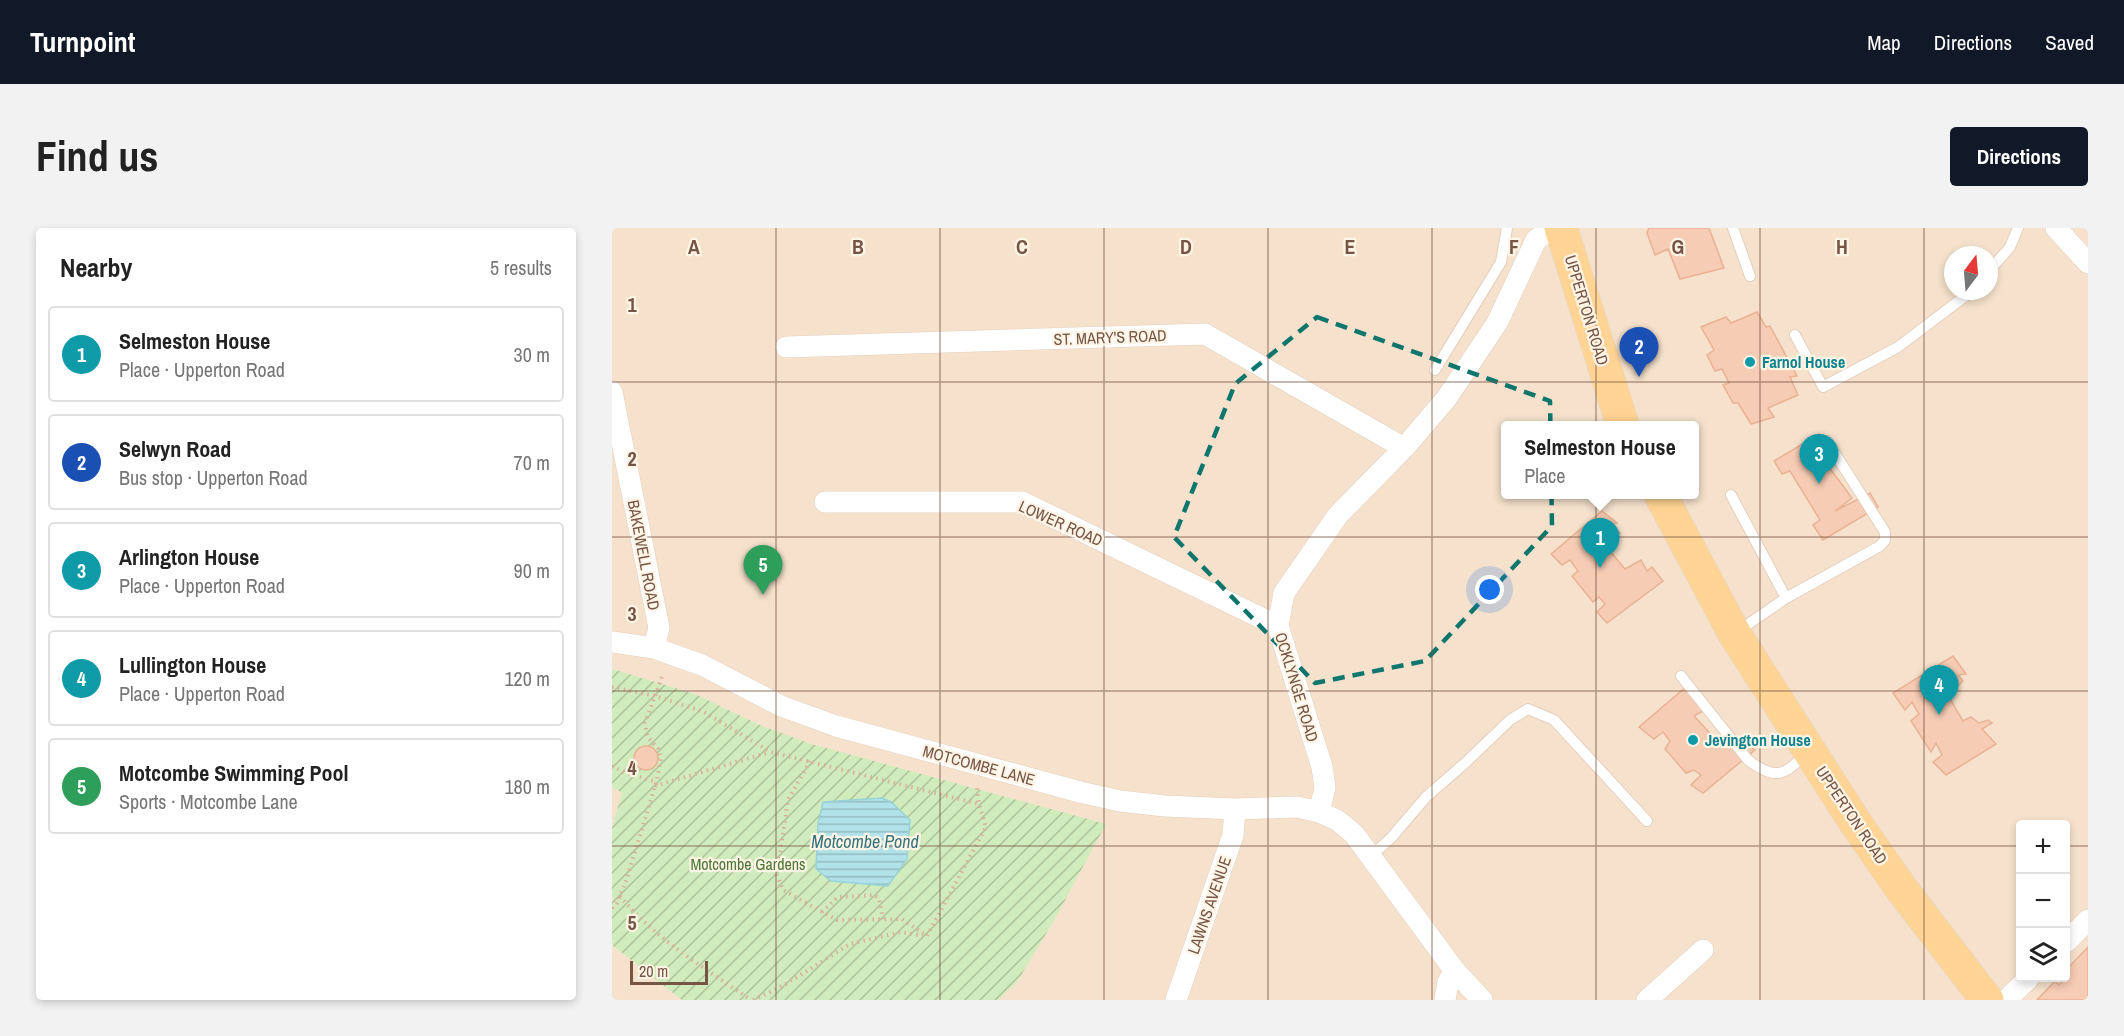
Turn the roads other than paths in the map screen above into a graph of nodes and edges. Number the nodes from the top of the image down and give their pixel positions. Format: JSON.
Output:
{"nodes":[{"id":1,"x":1507,"y":228,"type":"edge"},
{"id":2,"x":1552,"y":228,"type":"edge"},
{"id":3,"x":1561,"y":228,"type":"edge"},
{"id":4,"x":1733,"y":228,"type":"edge"},
{"id":5,"x":2018,"y":228,"type":"edge"},
{"id":6,"x":2056,"y":228,"type":"edge"},
{"id":7,"x":1998,"y":261,"type":"edge"},
{"id":8,"x":2088,"y":263,"type":"edge"},
{"id":9,"x":1750,"y":276,"type":"dead end"},
{"id":10,"x":1960,"y":300,"type":"edge"},
{"id":11,"x":1795,"y":335,"type":"dead end"},
{"id":12,"x":786,"y":347,"type":"dead end"},
{"id":13,"x":1435,"y":370,"type":"dead end"},
{"id":14,"x":612,"y":392,"type":"edge"},
{"id":15,"x":1621,"y":421,"type":"edge"},
{"id":16,"x":1827,"y":441,"type":"dead end"},
{"id":17,"x":1404,"y":448,"type":"junction"},
{"id":18,"x":1731,"y":495,"type":"dead end"},
{"id":19,"x":1662,"y":499,"type":"edge"},
{"id":20,"x":825,"y":502,"type":"dead end"},
{"id":21,"x":1786,"y":598,"type":"junction"},
{"id":22,"x":1278,"y":626,"type":"junction"},
{"id":23,"x":1734,"y":633,"type":"junction"},
{"id":24,"x":612,"y":642,"type":"edge"},
{"id":25,"x":663,"y":651,"type":"junction"},
{"id":26,"x":1682,"y":676,"type":"dead end"},
{"id":27,"x":1808,"y":749,"type":"junction"},
{"id":28,"x":1235,"y":809,"type":"junction"},
{"id":29,"x":1319,"y":812,"type":"junction"},
{"id":30,"x":1647,"y":821,"type":"dead end"},
{"id":31,"x":1371,"y":856,"type":"junction"},
{"id":32,"x":2088,"y":920,"type":"edge"},
{"id":33,"x":2070,"y":938,"type":"edge"},
{"id":34,"x":1703,"y":950,"type":"dead end"},
{"id":35,"x":1455,"y":971,"type":"junction"},
{"id":36,"x":2025,"y":982,"type":"edge"},
{"id":37,"x":1176,"y":1000,"type":"edge"},
{"id":38,"x":1445,"y":1000,"type":"edge"},
{"id":39,"x":1482,"y":1000,"type":"edge"},
{"id":40,"x":1647,"y":1000,"type":"edge"},
{"id":41,"x":1987,"y":1000,"type":"edge"},
{"id":42,"x":2006,"y":1000,"type":"edge"}],
"edges":[{"from":1,"to":13,"type":"lane"},
{"from":2,"to":17,"type":"street","name":"OCKLYNGE ROAD"},
{"from":3,"to":15,"type":"main road","name":"UPPERTON ROAD"},
{"from":4,"to":9,"type":"lane"},
{"from":5,"to":7,"type":"lane"},
{"from":6,"to":8,"type":"street"},
{"from":10,"to":11,"type":"lane"},
{"from":12,"to":17,"type":"street","name":"ST. MARY'S ROAD"},
{"from":14,"to":25,"type":"street","name":"BAKEWELL ROAD"},
{"from":16,"to":21,"type":"lane"},
{"from":17,"to":22,"type":"street","name":"OCKLYNGE ROAD"},
{"from":18,"to":21,"type":"lane"},
{"from":19,"to":23,"type":"main road","name":"UPPERTON ROAD"},
{"from":20,"to":22,"type":"street","name":"LOWER ROAD"},
{"from":21,"to":23,"type":"lane"},
{"from":22,"to":29,"type":"street","name":"OCKLYNGE ROAD"},
{"from":23,"to":27,"type":"main road","name":"UPPERTON ROAD"},
{"from":24,"to":25,"type":"street","name":"MOTCOMBE LANE"},
{"from":25,"to":28,"type":"street","name":"MOTCOMBE LANE"},
{"from":26,"to":27,"type":"lane"},
{"from":27,"to":41,"type":"main road","name":"UPPERTON ROAD"},
{"from":28,"to":29,"type":"street","name":"MOTCOMBE LANE"},
{"from":28,"to":37,"type":"street","name":"LAWNS AVENUE"},
{"from":29,"to":31,"type":"street"},
{"from":30,"to":31,"type":"lane"},
{"from":31,"to":35,"type":"street"},
{"from":32,"to":33,"type":"street"},
{"from":34,"to":40,"type":"street"},
{"from":35,"to":38,"type":"street"},
{"from":35,"to":39,"type":"street"},
{"from":36,"to":42,"type":"street"}]}
